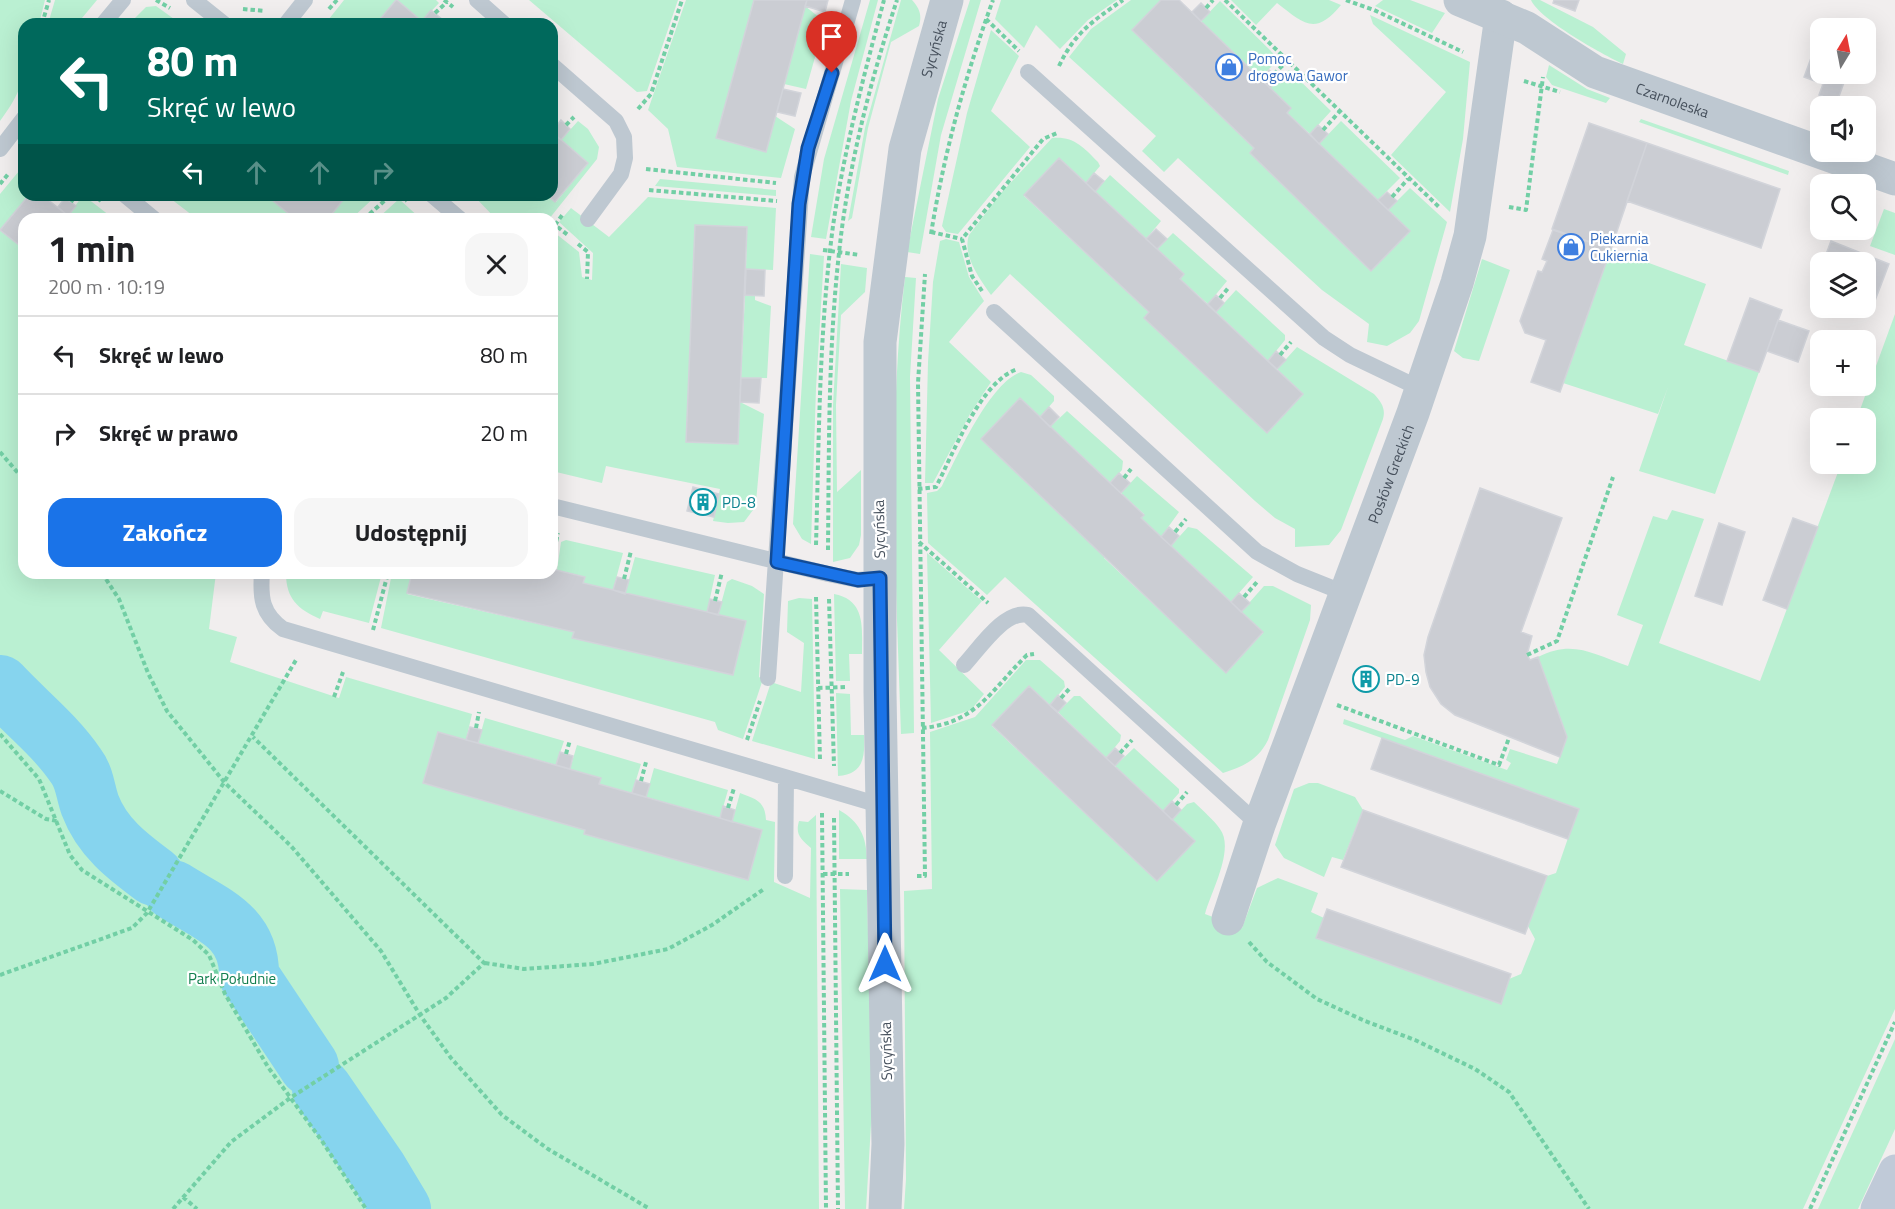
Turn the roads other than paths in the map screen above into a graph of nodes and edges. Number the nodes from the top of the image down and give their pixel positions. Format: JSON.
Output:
{"nodes":[{"id":1,"x":123,"y":0,"type":"edge"},
{"id":2,"x":194,"y":0,"type":"edge"},
{"id":3,"x":304,"y":0,"type":"edge"},
{"id":4,"x":477,"y":0,"type":"edge"},
{"id":5,"x":853,"y":0,"type":"edge"},
{"id":6,"x":947,"y":0,"type":"edge"},
{"id":7,"x":1460,"y":0,"type":"edge"},
{"id":8,"x":1504,"y":8,"type":"edge"},
{"id":9,"x":108,"y":18,"type":"edge"},
{"id":10,"x":216,"y":18,"type":"edge"},
{"id":11,"x":290,"y":18,"type":"edge"},
{"id":12,"x":497,"y":18,"type":"edge"},
{"id":13,"x":558,"y":70,"type":"edge"},
{"id":14,"x":1028,"y":72,"type":"road end"},
{"id":15,"x":18,"y":126,"type":"edge"},
{"id":16,"x":0,"y":149,"type":"edge"},
{"id":17,"x":1895,"y":179,"type":"edge"},
{"id":18,"x":132,"y":201,"type":"edge"},
{"id":19,"x":439,"y":201,"type":"edge"},
{"id":20,"x":147,"y":213,"type":"edge"},
{"id":21,"x":453,"y":213,"type":"edge"},
{"id":22,"x":588,"y":219,"type":"dead end"},
{"id":23,"x":994,"y":312,"type":"road end"},
{"id":24,"x":1419,"y":388,"type":"junction"},
{"id":25,"x":558,"y":507,"type":"edge"},
{"id":26,"x":777,"y":562,"type":"junction"},
{"id":27,"x":880,"y":578,"type":"junction"},
{"id":28,"x":262,"y":579,"type":"edge"},
{"id":29,"x":1347,"y":594,"type":"junction"},
{"id":30,"x":964,"y":665,"type":"dead end"},
{"id":31,"x":768,"y":678,"type":"road end"},
{"id":32,"x":786,"y":777,"type":"junction"},
{"id":33,"x":883,"y":806,"type":"junction"},
{"id":34,"x":1259,"y":825,"type":"junction"},
{"id":35,"x":784,"y":876,"type":"road end"},
{"id":36,"x":1228,"y":919,"type":"road end"},
{"id":37,"x":1895,"y":1171,"type":"edge"},
{"id":38,"x":885,"y":1209,"type":"edge"},
{"id":39,"x":1877,"y":1209,"type":"edge"}],
"edges":[{"from":1,"to":9,"type":"lane"},
{"from":2,"to":10,"type":"lane"},
{"from":3,"to":11,"type":"lane"},
{"from":4,"to":12,"type":"lane"},
{"from":5,"to":26,"type":"lane"},
{"from":6,"to":27,"type":"street","name":"Sycyńska"},
{"from":7,"to":8,"type":"street","name":"Czarnoleska"},
{"from":8,"to":17,"type":"street","name":"Czarnoleska"},
{"from":8,"to":24,"type":"street","name":"Posłów Greckich"},
{"from":13,"to":22,"type":"lane"},
{"from":14,"to":24,"type":"lane"},
{"from":15,"to":16,"type":"lane"},
{"from":18,"to":20,"type":"lane"},
{"from":19,"to":21,"type":"lane"},
{"from":23,"to":29,"type":"lane"},
{"from":24,"to":29,"type":"street","name":"Posłów Greckich"},
{"from":25,"to":26,"type":"lane"},
{"from":26,"to":27,"type":"lane"},
{"from":26,"to":31,"type":"lane"},
{"from":27,"to":33,"type":"street","name":"Sycyńska"},
{"from":28,"to":32,"type":"lane"},
{"from":29,"to":34,"type":"street","name":"Posłów Greckich"},
{"from":30,"to":34,"type":"lane"},
{"from":32,"to":33,"type":"lane"},
{"from":32,"to":35,"type":"lane"},
{"from":33,"to":38,"type":"street","name":"Sycyńska"},
{"from":34,"to":36,"type":"street","name":"Posłów Greckich"},
{"from":37,"to":39,"type":"main road"}]}
